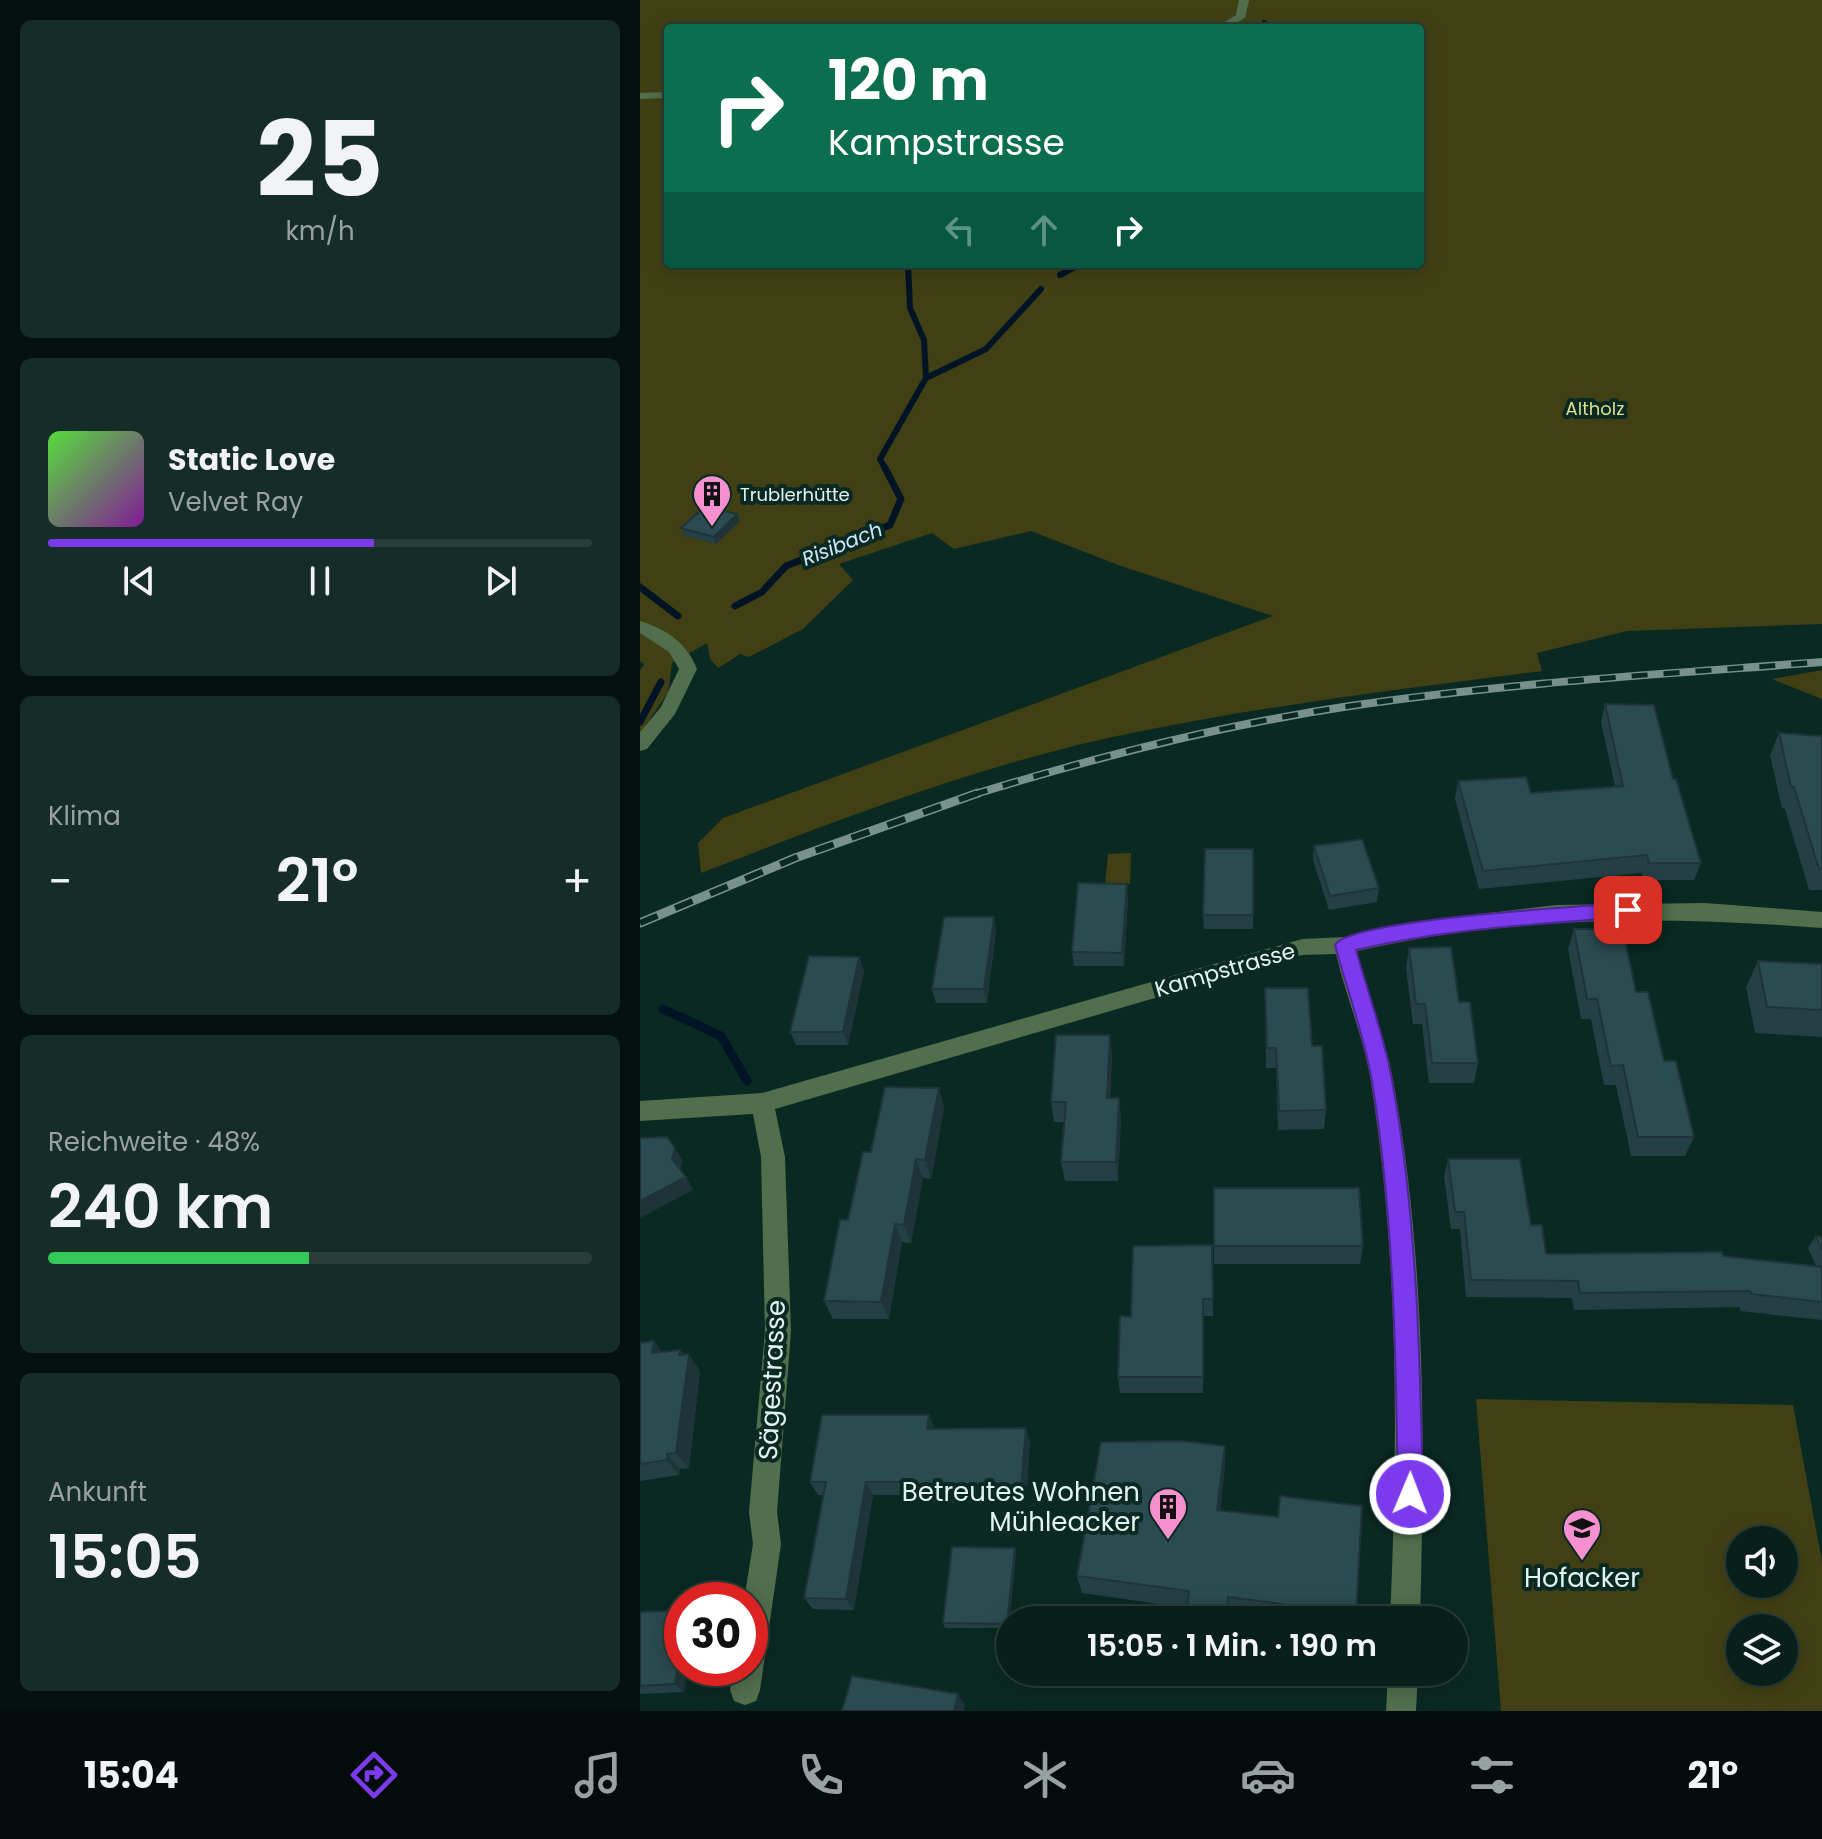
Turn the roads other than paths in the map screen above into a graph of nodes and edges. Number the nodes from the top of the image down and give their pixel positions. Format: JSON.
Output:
{"nodes":[{"id":1,"x":1244,"y":0,"type":"edge"},
{"id":2,"x":1227,"y":24,"type":"edge"},
{"id":3,"x":664,"y":95,"type":"edge"},
{"id":4,"x":640,"y":96,"type":"edge"},
{"id":5,"x":640,"y":627,"type":"edge"},
{"id":6,"x":640,"y":744,"type":"edge"},
{"id":7,"x":1822,"y":920,"type":"edge"},
{"id":8,"x":1345,"y":945,"type":"junction"},
{"id":9,"x":762,"y":1103,"type":"junction"},
{"id":10,"x":640,"y":1111,"type":"edge"},
{"id":11,"x":761,"y":1582,"type":"edge"},
{"id":12,"x":1405,"y":1606,"type":"edge"},
{"id":13,"x":1402,"y":1686,"type":"edge"},
{"id":14,"x":1401,"y":1711,"type":"edge"}],
"edges":[{"from":1,"to":2,"type":"street"},
{"from":3,"to":4,"type":"street"},
{"from":5,"to":6,"type":"street"},
{"from":7,"to":8,"type":"street","name":"Kampstrasse"},
{"from":8,"to":9,"type":"street","name":"Kampstrasse"},
{"from":8,"to":12,"type":"street"},
{"from":9,"to":10,"type":"street","name":"Kampstrasse"},
{"from":9,"to":11,"type":"street","name":"Sägestrasse"},
{"from":13,"to":14,"type":"street"}]}
